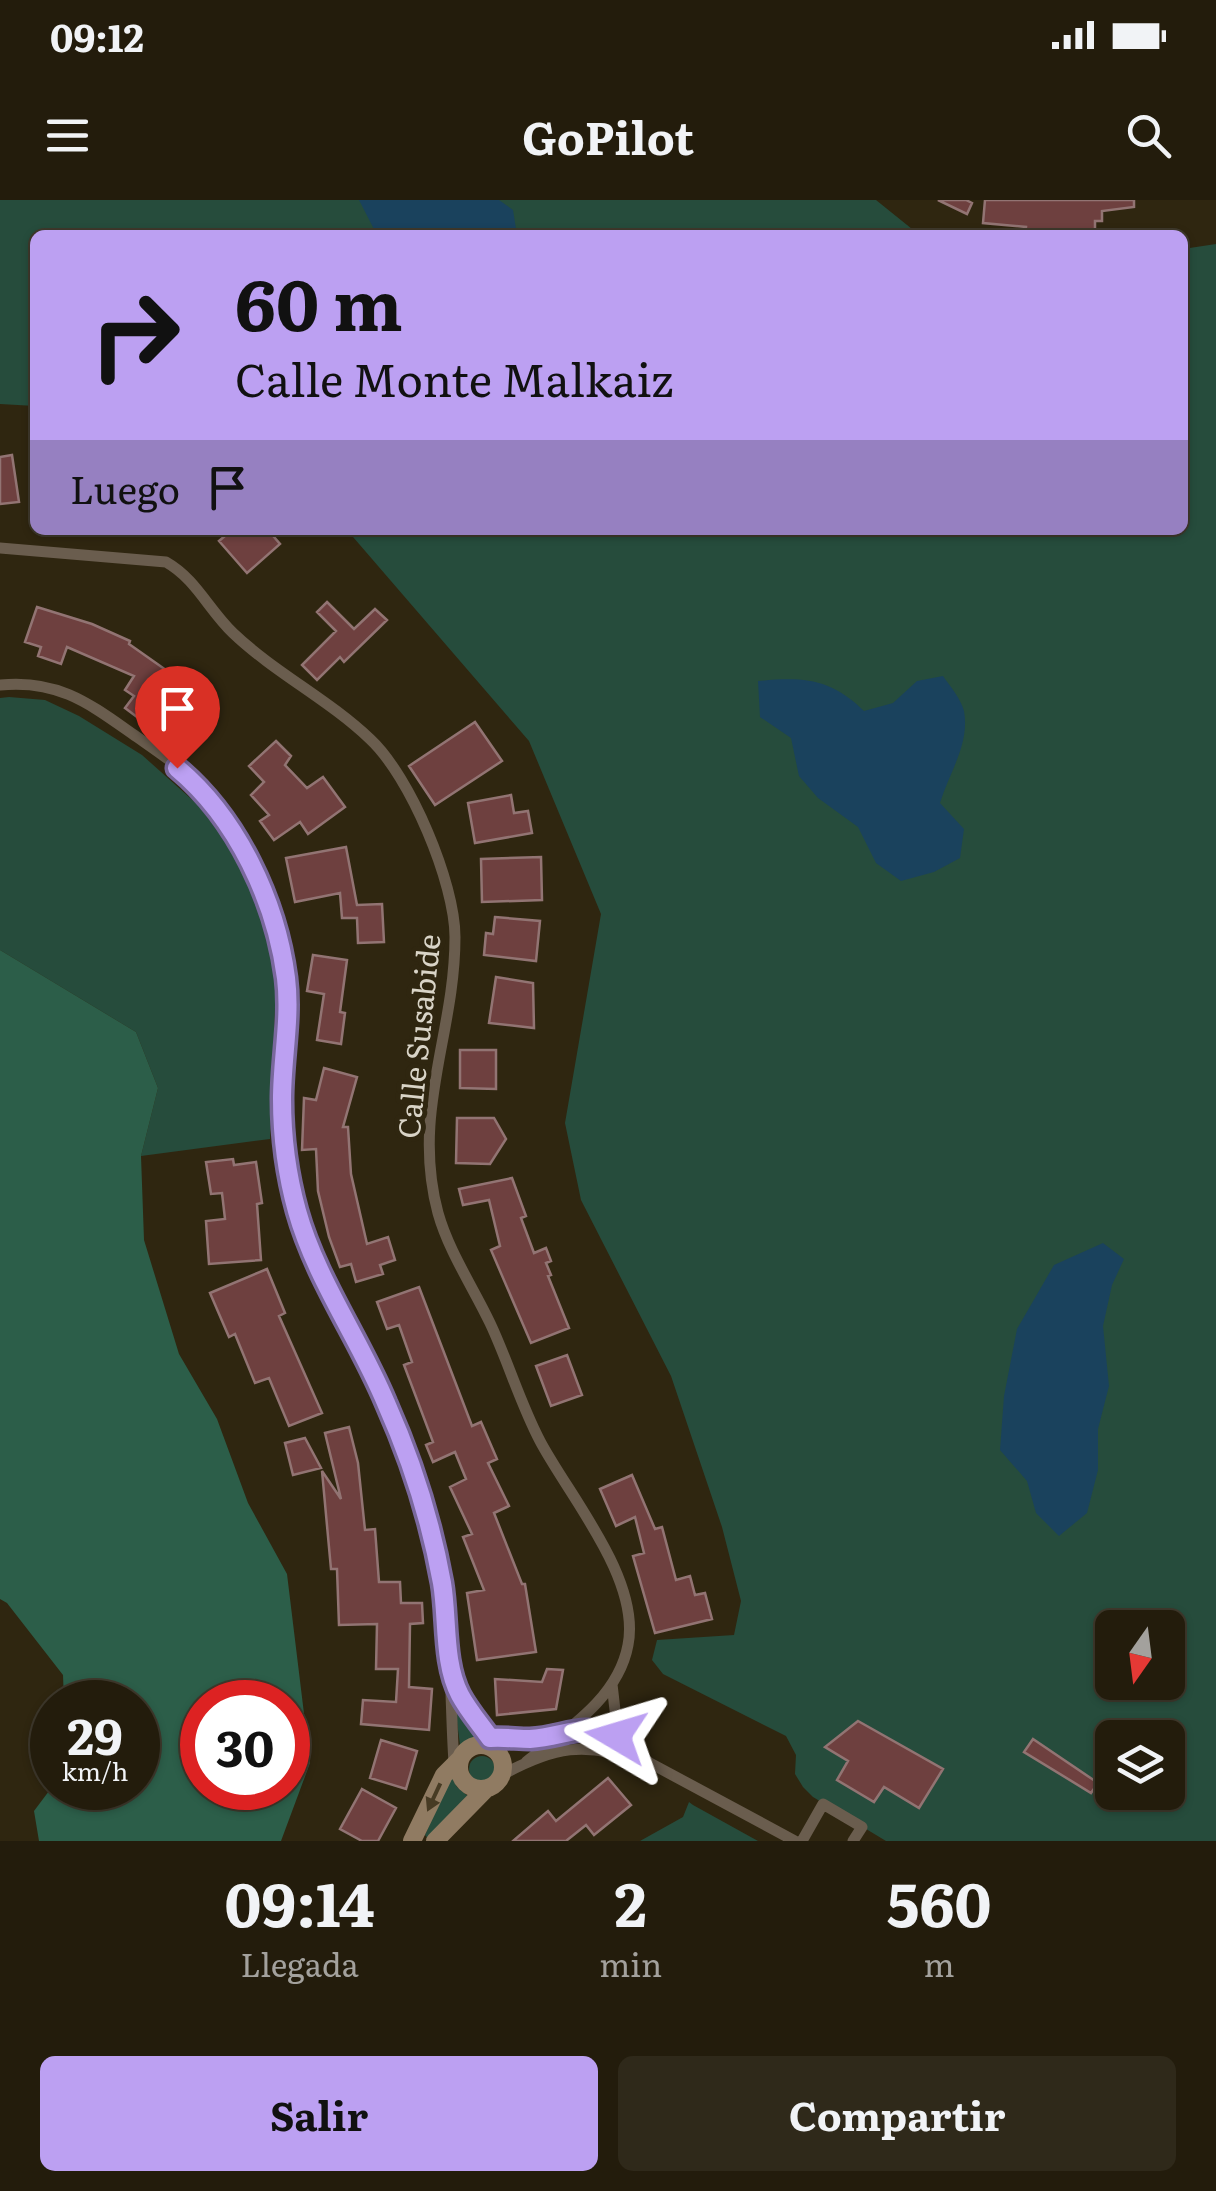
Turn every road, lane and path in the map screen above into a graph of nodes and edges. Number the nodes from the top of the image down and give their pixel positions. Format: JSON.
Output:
{"nodes":[{"id":1,"x":0,"y":548,"type":"edge"},
{"id":2,"x":0,"y":684,"type":"edge"},
{"id":3,"x":449,"y":1653,"type":"junction"},
{"id":4,"x":612,"y":1684,"type":"junction"},
{"id":5,"x":567,"y":1730,"type":"junction"},
{"id":6,"x":490,"y":1738,"type":"junction"},
{"id":7,"x":625,"y":1742,"type":"junction"},
{"id":8,"x":461,"y":1760,"type":"junction"},
{"id":9,"x":526,"y":1762,"type":"junction"},
{"id":10,"x":650,"y":1762,"type":"junction"},
{"id":11,"x":501,"y":1766,"type":"junction"},
{"id":12,"x":486,"y":1789,"type":"junction"},
{"id":13,"x":412,"y":1841,"type":"edge"},
{"id":14,"x":435,"y":1841,"type":"edge"},
{"id":15,"x":798,"y":1841,"type":"edge"},
{"id":16,"x":853,"y":1841,"type":"edge"}],
"edges":[{"from":1,"to":4,"type":"street","name":"Calle Susabide"},
{"from":2,"to":3,"type":"street"},
{"from":3,"to":6,"type":"street"},
{"from":3,"to":8,"type":"street"},
{"from":4,"to":5,"type":"street","name":"Calle Susabide"},
{"from":4,"to":7,"type":"street"},
{"from":5,"to":6,"type":"street"},
{"from":5,"to":7,"type":"street"},
{"from":5,"to":9,"type":"street","name":"Calle Susabide"},
{"from":6,"to":8,"type":"street"},
{"from":6,"to":11,"type":"street"},
{"from":7,"to":10,"type":"street"},
{"from":8,"to":11,"type":"street"},
{"from":8,"to":12,"type":"street"},
{"from":8,"to":13,"type":"street","one_way":true},
{"from":9,"to":10,"type":"street"},
{"from":9,"to":11,"type":"street"},
{"from":10,"to":15,"type":"street"},
{"from":11,"to":12,"type":"street"},
{"from":12,"to":14,"type":"street"},
{"from":15,"to":16,"type":"street"}]}
